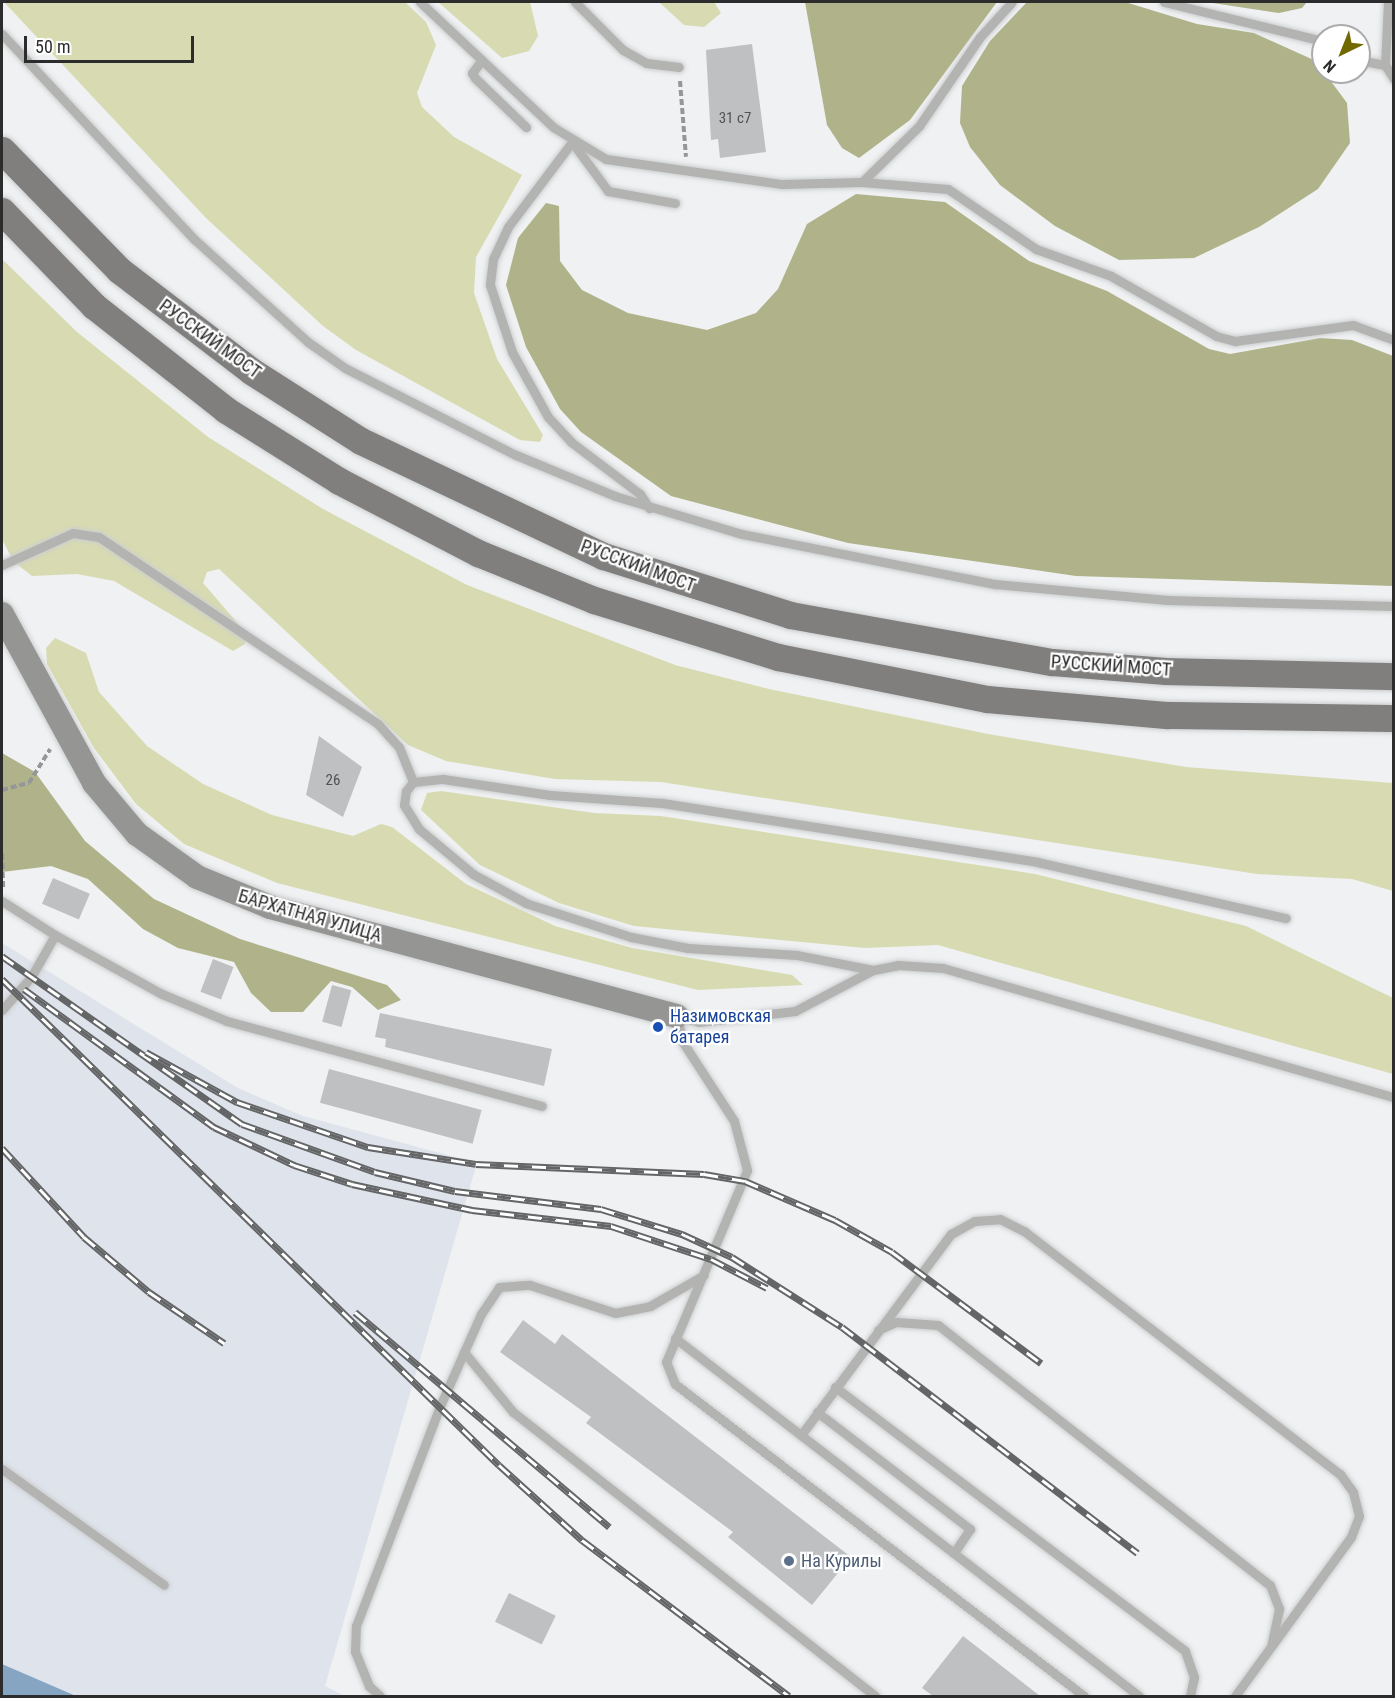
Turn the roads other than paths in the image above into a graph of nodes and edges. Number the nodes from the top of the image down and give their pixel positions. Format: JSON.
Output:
{"nodes":[{"id":1,"x":420,"y":2,"type":"edge"},
{"id":2,"x":575,"y":2,"type":"edge"},
{"id":3,"x":1012,"y":2,"type":"edge"},
{"id":4,"x":1164,"y":2,"type":"edge"},
{"id":5,"x":1388,"y":2,"type":"edge"},
{"id":6,"x":2,"y":34,"type":"edge"},
{"id":7,"x":1311,"y":38,"type":"edge"},
{"id":8,"x":481,"y":61,"type":"junction"},
{"id":9,"x":1371,"y":62,"type":"edge"},
{"id":10,"x":1385,"y":65,"type":"junction"},
{"id":11,"x":679,"y":67,"type":"road end"},
{"id":12,"x":1394,"y":79,"type":"edge"},
{"id":13,"x":526,"y":127,"type":"dead end"},
{"id":14,"x":572,"y":142,"type":"junction"},
{"id":15,"x":2,"y":150,"type":"edge"},
{"id":16,"x":862,"y":182,"type":"junction"},
{"id":17,"x":675,"y":203,"type":"dead end"},
{"id":18,"x":2,"y":211,"type":"edge"},
{"id":19,"x":1394,"y":340,"type":"edge"},
{"id":20,"x":650,"y":508,"type":"junction"},
{"id":21,"x":2,"y":565,"type":"edge"},
{"id":22,"x":1394,"y":606,"type":"edge"},
{"id":23,"x":2,"y":614,"type":"edge"},
{"id":24,"x":1394,"y":676,"type":"edge"},
{"id":25,"x":1394,"y":717,"type":"edge"},
{"id":26,"x":413,"y":782,"type":"junction"},
{"id":27,"x":2,"y":901,"type":"edge"},
{"id":28,"x":1286,"y":918,"type":"dead end"},
{"id":29,"x":55,"y":935,"type":"junction"},
{"id":30,"x":873,"y":970,"type":"junction"},
{"id":31,"x":2,"y":1010,"type":"edge"},
{"id":32,"x":678,"y":1016,"type":"junction"},
{"id":33,"x":1394,"y":1097,"type":"edge"},
{"id":34,"x":542,"y":1106,"type":"dead end"},
{"id":35,"x":704,"y":1275,"type":"junction"},
{"id":36,"x":877,"y":1330,"type":"junction"},
{"id":37,"x":675,"y":1338,"type":"junction"},
{"id":38,"x":464,"y":1352,"type":"junction"},
{"id":39,"x":835,"y":1387,"type":"junction"},
{"id":40,"x":817,"y":1412,"type":"junction"},
{"id":41,"x":801,"y":1435,"type":"junction"},
{"id":42,"x":2,"y":1469,"type":"edge"},
{"id":43,"x":954,"y":1554,"type":"junction"},
{"id":44,"x":164,"y":1585,"type":"dead end"},
{"id":45,"x":1272,"y":1645,"type":"junction"},
{"id":46,"x":380,"y":1696,"type":"edge"},
{"id":47,"x":875,"y":1696,"type":"edge"},
{"id":48,"x":1084,"y":1696,"type":"edge"},
{"id":49,"x":1139,"y":1696,"type":"edge"},
{"id":50,"x":1190,"y":1696,"type":"edge"},
{"id":51,"x":1234,"y":1696,"type":"edge"}],
"edges":[{"from":1,"to":8,"type":"lane"},
{"from":2,"to":11,"type":"lane"},
{"from":3,"to":16,"type":"lane"},
{"from":4,"to":7,"type":"lane"},
{"from":5,"to":10,"type":"lane"},
{"from":6,"to":20,"type":"lane"},
{"from":8,"to":13,"type":"lane"},
{"from":8,"to":14,"type":"lane"},
{"from":9,"to":10,"type":"lane"},
{"from":10,"to":12,"type":"lane"},
{"from":14,"to":16,"type":"lane"},
{"from":14,"to":17,"type":"lane"},
{"from":14,"to":20,"type":"lane"},
{"from":15,"to":24,"type":"main road","name":"РУССКИЙ МОСТ"},
{"from":16,"to":19,"type":"lane"},
{"from":18,"to":25,"type":"main road"},
{"from":20,"to":22,"type":"lane"},
{"from":21,"to":26,"type":"lane"},
{"from":23,"to":32,"type":"street","name":"БАРХАТНАЯ УЛИЦА"},
{"from":26,"to":28,"type":"lane"},
{"from":26,"to":30,"type":"lane"},
{"from":27,"to":29,"type":"lane"},
{"from":29,"to":31,"type":"lane"},
{"from":29,"to":34,"type":"lane"},
{"from":30,"to":32,"type":"lane"},
{"from":30,"to":33,"type":"lane"},
{"from":32,"to":35,"type":"lane"},
{"from":35,"to":37,"type":"lane"},
{"from":35,"to":38,"type":"lane"},
{"from":36,"to":39,"type":"lane"},
{"from":36,"to":45,"type":"lane"},
{"from":36,"to":45,"type":"lane"},
{"from":37,"to":41,"type":"lane"},
{"from":37,"to":48,"type":"lane"},
{"from":38,"to":46,"type":"lane"},
{"from":38,"to":47,"type":"lane"},
{"from":39,"to":40,"type":"lane"},
{"from":39,"to":50,"type":"lane"},
{"from":40,"to":41,"type":"lane"},
{"from":40,"to":43,"type":"lane"},
{"from":41,"to":43,"type":"lane"},
{"from":42,"to":44,"type":"lane"},
{"from":43,"to":49,"type":"lane"},
{"from":45,"to":51,"type":"lane"}]}
